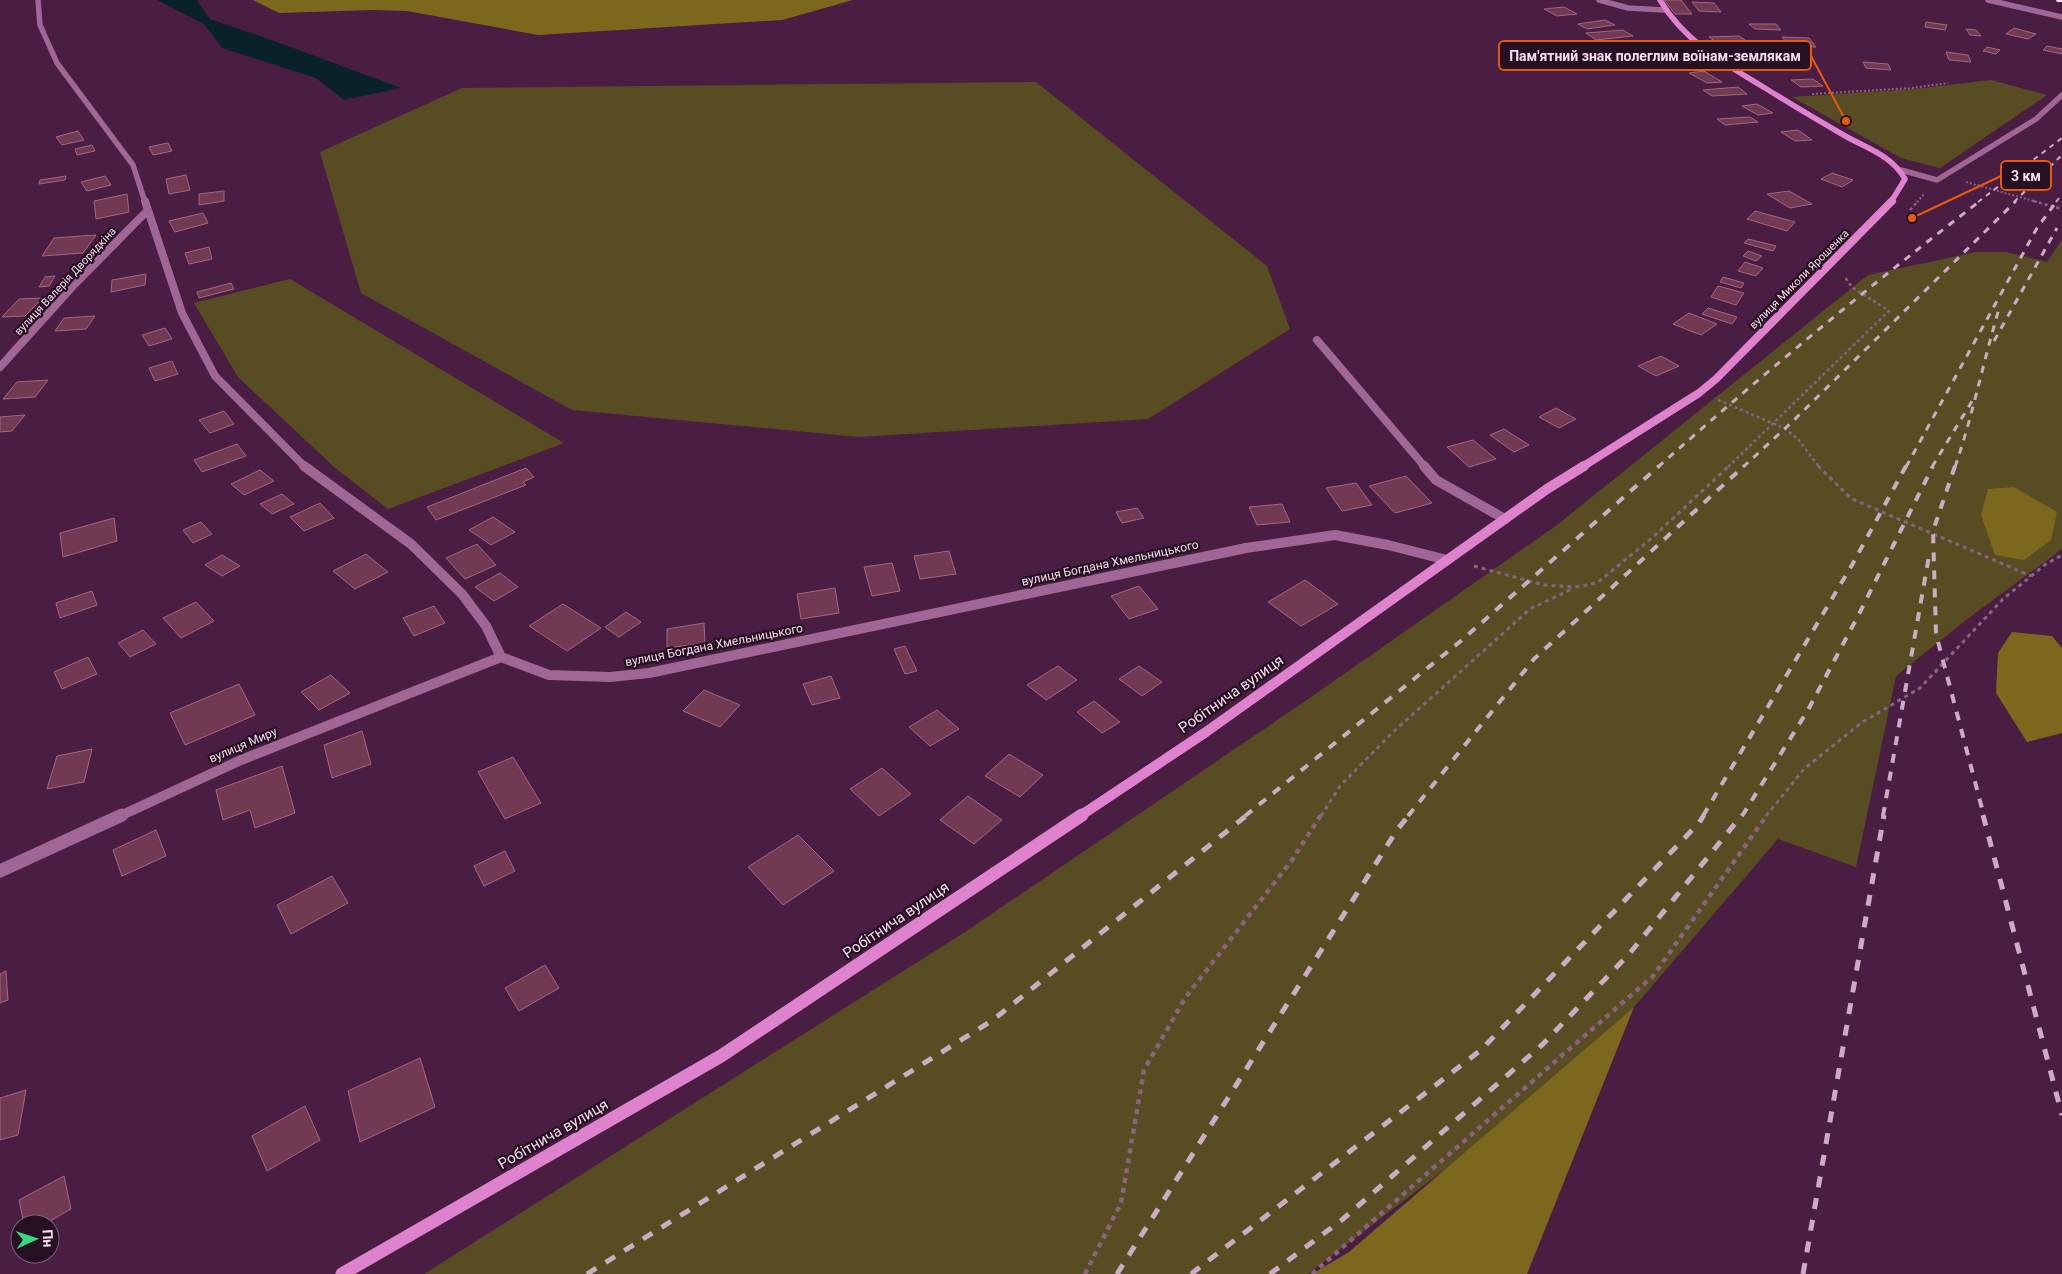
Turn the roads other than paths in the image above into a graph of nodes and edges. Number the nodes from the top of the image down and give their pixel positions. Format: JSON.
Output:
{"nodes":[{"id":1,"x":38,"y":0,"type":"edge"},
{"id":2,"x":1599,"y":0,"type":"edge"},
{"id":3,"x":1660,"y":0,"type":"edge"},
{"id":4,"x":1988,"y":0,"type":"edge"},
{"id":5,"x":1664,"y":10,"type":"junction"},
{"id":6,"x":2062,"y":17,"type":"edge"},
{"id":7,"x":2062,"y":95,"type":"edge"},
{"id":8,"x":1901,"y":170,"type":"junction"},
{"id":9,"x":147,"y":211,"type":"junction"},
{"id":10,"x":1317,"y":340,"type":"dead end"},
{"id":11,"x":0,"y":367,"type":"edge"},
{"id":12,"x":1505,"y":519,"type":"junction"},
{"id":13,"x":1447,"y":560,"type":"junction"},
{"id":14,"x":501,"y":656,"type":"junction"},
{"id":15,"x":0,"y":871,"type":"edge"},
{"id":16,"x":342,"y":1274,"type":"edge"}],
"edges":[{"from":1,"to":9,"type":"street"},
{"from":2,"to":5,"type":"street"},
{"from":3,"to":5,"type":"street"},
{"from":4,"to":6,"type":"street"},
{"from":5,"to":8,"type":"street"},
{"from":7,"to":8,"type":"street"},
{"from":8,"to":12,"type":"street","name":"вулиця Миколи Ярошенка"},
{"from":9,"to":11,"type":"street","name":"вулиця Валерія Дворядкіна"},
{"from":9,"to":14,"type":"street"},
{"from":10,"to":12,"type":"street"},
{"from":12,"to":13,"type":"street","name":"вулиця Миколи Ярошенка"},
{"from":13,"to":14,"type":"street","name":"вулиця Богдана Хмельницького"},
{"from":13,"to":16,"type":"street","name":"Робітнича вулиця"},
{"from":14,"to":15,"type":"street","name":"вулиця Миру"}]}
